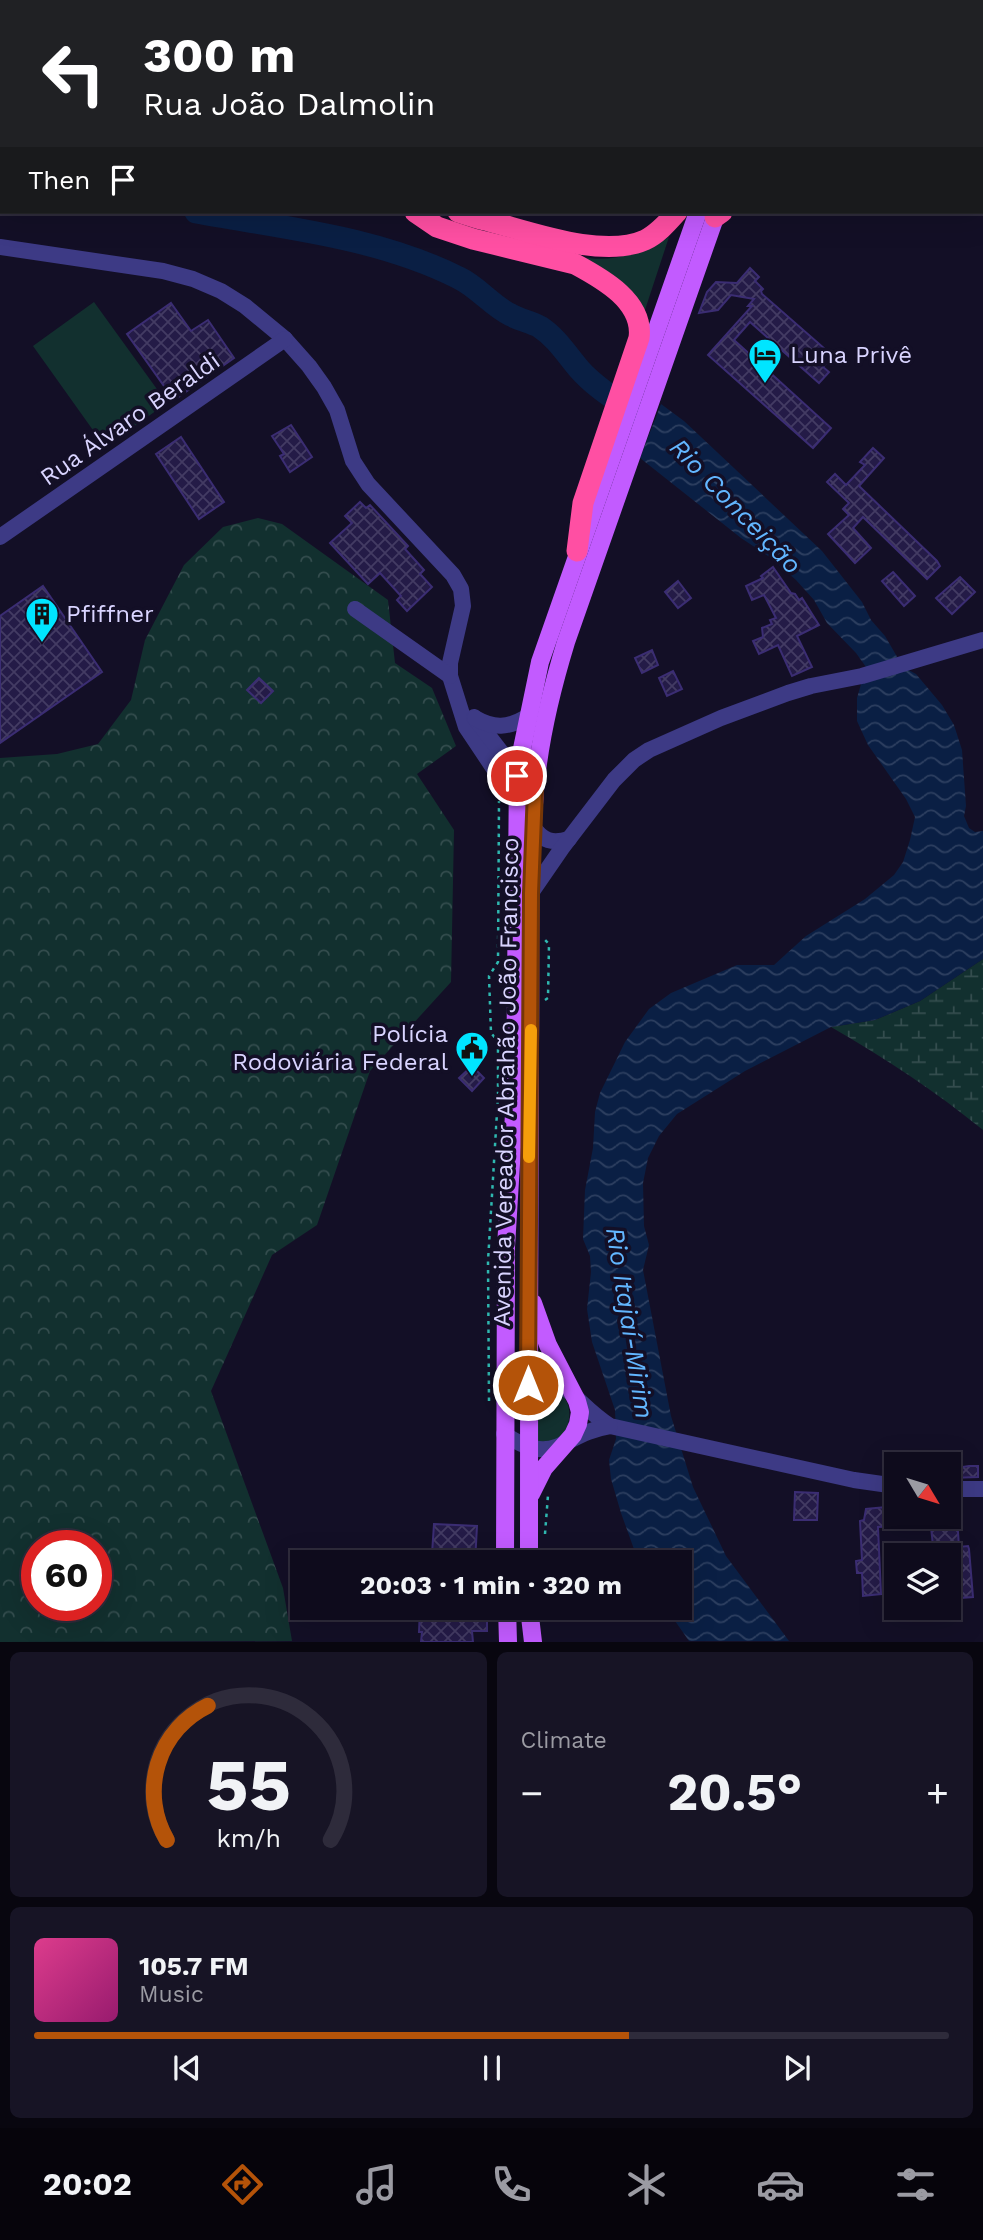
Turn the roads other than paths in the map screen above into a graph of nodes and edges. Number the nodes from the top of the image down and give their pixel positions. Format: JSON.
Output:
{"nodes":[{"id":1,"x":418,"y":214,"type":"edge"},
{"id":2,"x":466,"y":214,"type":"edge"},
{"id":3,"x":675,"y":214,"type":"edge"},
{"id":4,"x":713,"y":214,"type":"edge"},
{"id":5,"x":0,"y":247,"type":"edge"},
{"id":6,"x":285,"y":339,"type":"junction"},
{"id":7,"x":643,"y":371,"type":"junction"},
{"id":8,"x":609,"y":470,"type":"junction"},
{"id":9,"x":0,"y":537,"type":"edge"},
{"id":10,"x":577,"y":551,"type":"joint"},
{"id":11,"x":355,"y":609,"type":"dead end"},
{"id":12,"x":983,"y":640,"type":"edge"},
{"id":13,"x":450,"y":676,"type":"junction"},
{"id":14,"x":457,"y":697,"type":"junction"},
{"id":15,"x":474,"y":717,"type":"junction"},
{"id":16,"x":527,"y":717,"type":"junction"},
{"id":17,"x":517,"y":768,"type":"junction"},
{"id":18,"x":535,"y":790,"type":"junction"},
{"id":19,"x":516,"y":802,"type":"junction"},
{"id":20,"x":533,"y":827,"type":"junction"},
{"id":21,"x":569,"y":839,"type":"junction"},
{"id":22,"x":531,"y":893,"type":"junction"},
{"id":23,"x":528,"y":1283,"type":"junction"},
{"id":24,"x":528,"y":1385,"type":"junction"},
{"id":25,"x":575,"y":1395,"type":"junction"},
{"id":26,"x":497,"y":1403,"type":"junction"},
{"id":27,"x":614,"y":1427,"type":"junction"},
{"id":28,"x":505,"y":1434,"type":"junction"},
{"id":29,"x":569,"y":1441,"type":"junction"},
{"id":30,"x":529,"y":1448,"type":"junction"},
{"id":31,"x":884,"y":1484,"type":"edge"},
{"id":32,"x":961,"y":1489,"type":"edge"},
{"id":33,"x":983,"y":1489,"type":"edge"},
{"id":34,"x":529,"y":1502,"type":"junction"},
{"id":35,"x":505,"y":1550,"type":"edge"},
{"id":36,"x":529,"y":1550,"type":"edge"},
{"id":37,"x":507,"y":1620,"type":"edge"},
{"id":38,"x":530,"y":1620,"type":"edge"},
{"id":39,"x":508,"y":1642,"type":"edge"},
{"id":40,"x":533,"y":1642,"type":"edge"}],
"edges":[{"from":1,"to":7,"type":"highway"},
{"from":2,"to":3,"type":"highway"},
{"from":4,"to":7,"type":"main road","name":"Avenida Vereador Abrahão João Francisco"},
{"from":5,"to":6,"type":"street"},
{"from":6,"to":9,"type":"street","name":"Rua Álvaro Beraldi"},
{"from":6,"to":13,"type":"street"},
{"from":7,"to":8,"type":"highway"},
{"from":7,"to":8,"type":"main road","name":"Avenida Vereador Abrahão João Francisco"},
{"from":8,"to":10,"type":"highway"},
{"from":8,"to":18,"type":"main road","name":"Avenida Vereador Abrahão João Francisco"},
{"from":10,"to":16,"type":"main road","name":"Avenida Vereador Abrahão João Francisco"},
{"from":11,"to":13,"type":"street"},
{"from":12,"to":21,"type":"street"},
{"from":13,"to":14,"type":"street"},
{"from":14,"to":15,"type":"street"},
{"from":14,"to":19,"type":"street"},
{"from":15,"to":16,"type":"street"},
{"from":15,"to":17,"type":"street"},
{"from":16,"to":17,"type":"main road","name":"Avenida Vereador Abrahão João Francisco"},
{"from":17,"to":18,"type":"street"},
{"from":17,"to":19,"type":"main road","name":"Avenida Vereador Abrahão João Francisco"},
{"from":18,"to":20,"type":"main road","name":"Avenida Vereador Abrahão João Francisco"},
{"from":19,"to":26,"type":"main road","name":"Avenida Vereador Abrahão João Francisco"},
{"from":20,"to":21,"type":"street"},
{"from":20,"to":22,"type":"main road","name":"Avenida Vereador Abrahão João Francisco"},
{"from":21,"to":22,"type":"street"},
{"from":22,"to":23,"type":"main road","name":"Avenida Vereador Abrahão João Francisco"},
{"from":23,"to":24,"type":"main road","name":"Avenida Vereador Abrahão João Francisco"},
{"from":23,"to":25,"type":"main road"},
{"from":24,"to":25,"type":"street"},
{"from":24,"to":26,"type":"street"},
{"from":24,"to":30,"type":"main road","name":"Avenida Vereador Abrahão João Francisco"},
{"from":25,"to":27,"type":"street"},
{"from":25,"to":29,"type":"main road"},
{"from":26,"to":28,"type":"main road","name":"Avenida Vereador Abrahão João Francisco"},
{"from":27,"to":29,"type":"street"},
{"from":27,"to":31,"type":"street"},
{"from":28,"to":30,"type":"street"},
{"from":28,"to":35,"type":"main road","name":"Avenida Vereador Abrahão João Francisco"},
{"from":29,"to":30,"type":"street"},
{"from":29,"to":34,"type":"main road"},
{"from":30,"to":34,"type":"main road","name":"Avenida Vereador Abrahão João Francisco"},
{"from":32,"to":33,"type":"street"},
{"from":34,"to":36,"type":"main road","name":"Avenida Vereador Abrahão João Francisco"},
{"from":37,"to":39,"type":"main road"},
{"from":38,"to":40,"type":"main road"}]}
